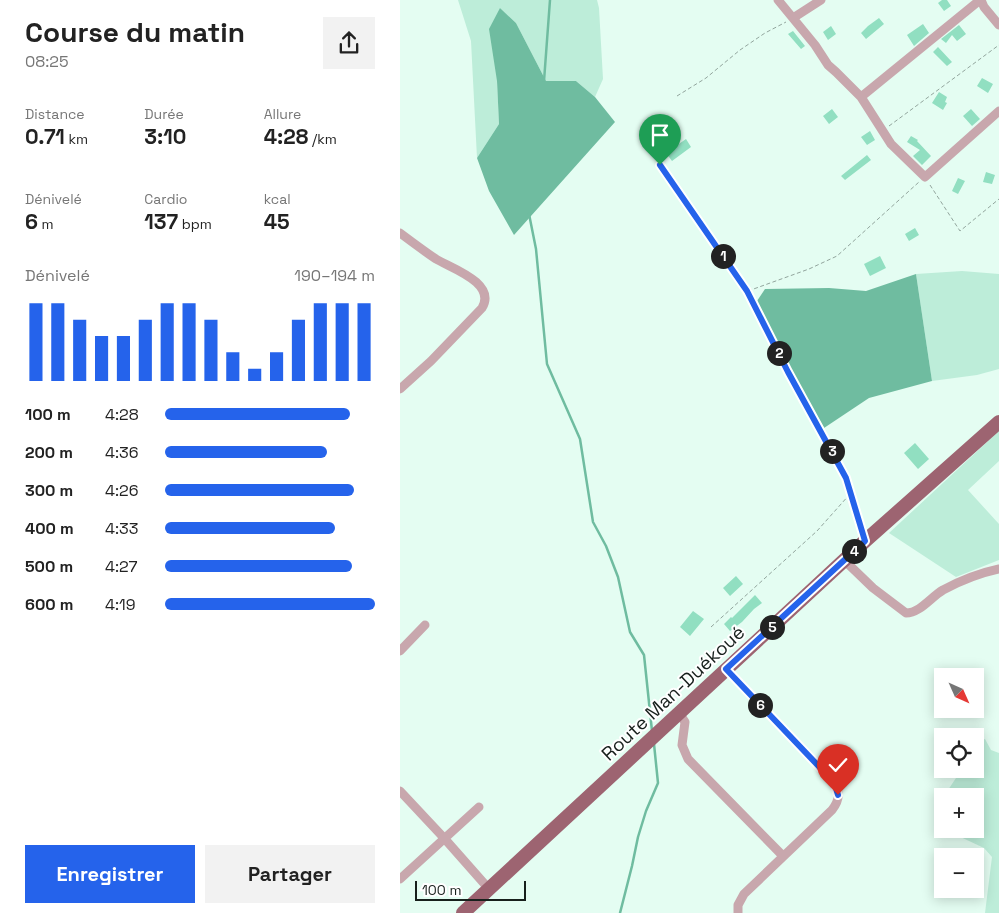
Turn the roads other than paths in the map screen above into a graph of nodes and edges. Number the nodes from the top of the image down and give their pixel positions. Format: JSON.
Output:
{"nodes":[{"id":1,"x":778,"y":0,"type":"edge"},
{"id":2,"x":821,"y":0,"type":"edge"},
{"id":3,"x":981,"y":0,"type":"edge"},
{"id":4,"x":793,"y":18,"type":"junction"},
{"id":5,"x":999,"y":25,"type":"edge"},
{"id":6,"x":861,"y":97,"type":"junction"},
{"id":7,"x":999,"y":112,"type":"edge"},
{"id":8,"x":400,"y":233,"type":"edge"},
{"id":9,"x":400,"y":389,"type":"edge"},
{"id":10,"x":999,"y":422,"type":"edge"},
{"id":11,"x":844,"y":560,"type":"junction"},
{"id":12,"x":999,"y":569,"type":"edge"},
{"id":13,"x":425,"y":625,"type":"dead end"},
{"id":14,"x":400,"y":651,"type":"edge"},
{"id":15,"x":726,"y":669,"type":"junction"},
{"id":16,"x":679,"y":712,"type":"junction"},
{"id":17,"x":400,"y":791,"type":"edge"},
{"id":18,"x":479,"y":807,"type":"dead end"},
{"id":19,"x":444,"y":838,"type":"junction"},
{"id":20,"x":783,"y":856,"type":"junction"},
{"id":21,"x":400,"y":880,"type":"edge"},
{"id":22,"x":488,"y":889,"type":"junction"},
{"id":23,"x":462,"y":913,"type":"edge"},
{"id":24,"x":738,"y":913,"type":"edge"}],
"edges":[{"from":1,"to":4,"type":"street"},
{"from":2,"to":4,"type":"street"},
{"from":3,"to":5,"type":"street"},
{"from":3,"to":6,"type":"street"},
{"from":4,"to":6,"type":"street"},
{"from":6,"to":7,"type":"street"},
{"from":8,"to":9,"type":"street"},
{"from":10,"to":11,"type":"main road","name":"Route Man-Duékoué"},
{"from":11,"to":12,"type":"street"},
{"from":11,"to":15,"type":"main road","name":"Route Man-Duékoué"},
{"from":13,"to":14,"type":"street"},
{"from":15,"to":16,"type":"main road","name":"Route Man-Duékoué"},
{"from":15,"to":20,"type":"street"},
{"from":16,"to":20,"type":"street"},
{"from":16,"to":22,"type":"main road","name":"Route Man-Duékoué"},
{"from":17,"to":19,"type":"street"},
{"from":18,"to":19,"type":"street"},
{"from":19,"to":21,"type":"street"},
{"from":19,"to":22,"type":"street"},
{"from":20,"to":24,"type":"street"},
{"from":22,"to":23,"type":"main road","name":"Route Man-Duékoué"}]}
